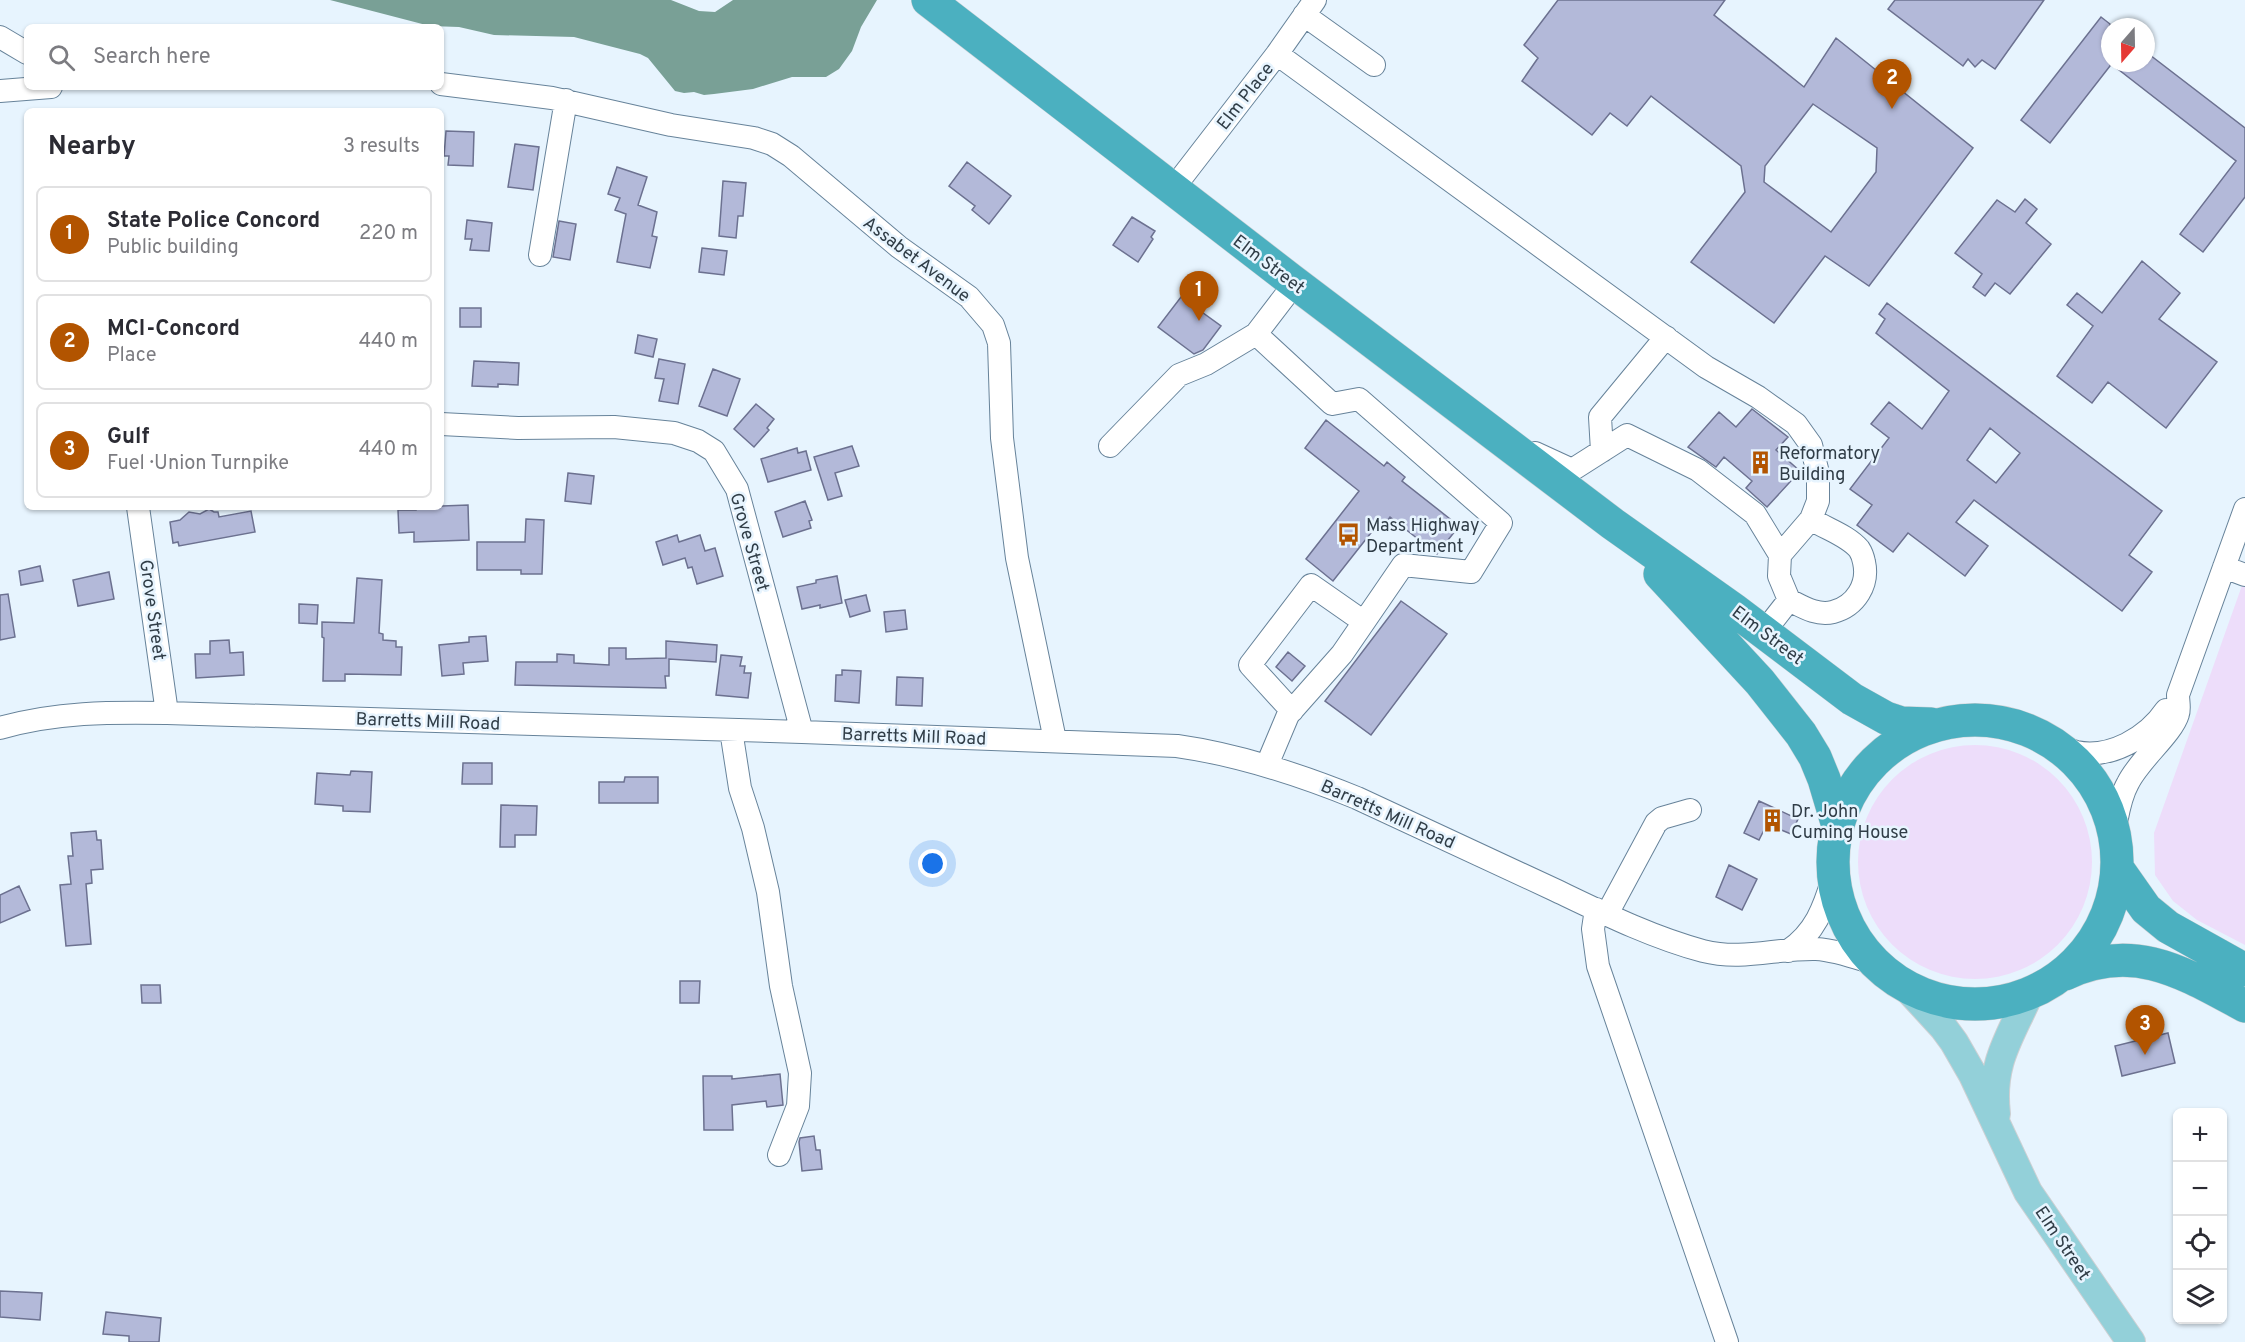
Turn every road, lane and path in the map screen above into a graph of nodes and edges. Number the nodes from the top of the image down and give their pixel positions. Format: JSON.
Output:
{"nodes":[{"id":1,"x":928,"y":0,"type":"edge"},
{"id":2,"x":1309,"y":7,"type":"edge"},
{"id":3,"x":0,"y":37,"type":"edge"},
{"id":4,"x":24,"y":51,"type":"edge"},
{"id":5,"x":1277,"y":54,"type":"junction"},
{"id":6,"x":1374,"y":64,"type":"dead end"},
{"id":7,"x":444,"y":84,"type":"edge"},
{"id":8,"x":24,"y":89,"type":"edge"},
{"id":9,"x":0,"y":91,"type":"edge"},
{"id":10,"x":566,"y":100,"type":"junction"},
{"id":11,"x":1172,"y":190,"type":"junction"},
{"id":12,"x":540,"y":255,"type":"dead end"},
{"id":13,"x":1295,"y":284,"type":"junction"},
{"id":14,"x":1256,"y":334,"type":"junction"},
{"id":15,"x":1666,"y":337,"type":"junction"},
{"id":16,"x":444,"y":424,"type":"edge"},
{"id":17,"x":1492,"y":433,"type":"junction"},
{"id":18,"x":1110,"y":446,"type":"dead end"},
{"id":19,"x":1602,"y":451,"type":"junction"},
{"id":20,"x":2245,"y":509,"type":"edge"},
{"id":21,"x":138,"y":510,"type":"edge"},
{"id":22,"x":1811,"y":519,"type":"junction"},
{"id":23,"x":1612,"y":524,"type":"junction"},
{"id":24,"x":1780,"y":555,"type":"junction"},
{"id":25,"x":2235,"y":571,"type":"edge"},
{"id":26,"x":1789,"y":600,"type":"junction"},
{"id":27,"x":1364,"y":622,"type":"junction"},
{"id":28,"x":1764,"y":632,"type":"junction"},
{"id":29,"x":2178,"y":695,"type":"junction"},
{"id":30,"x":1292,"y":711,"type":"junction"},
{"id":31,"x":167,"y":712,"type":"junction"},
{"id":32,"x":1931,"y":724,"type":"junction"},
{"id":33,"x":0,"y":728,"type":"edge"},
{"id":34,"x":731,"y":730,"type":"junction"},
{"id":35,"x":802,"y":732,"type":"junction"},
{"id":36,"x":2041,"y":736,"type":"junction"},
{"id":37,"x":1055,"y":740,"type":"junction"},
{"id":38,"x":1267,"y":765,"type":"junction"},
{"id":39,"x":1690,"y":810,"type":"dead end"},
{"id":40,"x":1838,"y":826,"type":"junction"},
{"id":41,"x":2115,"y":828,"type":"junction"},
{"id":42,"x":2120,"y":872,"type":"junction"},
{"id":43,"x":1833,"y":878,"type":"junction"},
{"id":44,"x":1601,"y":912,"type":"junction"},
{"id":45,"x":1788,"y":951,"type":"junction"},
{"id":46,"x":1873,"y":963,"type":"junction"},
{"id":47,"x":2245,"y":970,"type":"edge"},
{"id":48,"x":2042,"y":986,"type":"junction"},
{"id":49,"x":1908,"y":988,"type":"junction"},
{"id":50,"x":2245,"y":1006,"type":"edge"},
{"id":51,"x":2002,"y":1140,"type":"junction"},
{"id":52,"x":779,"y":1155,"type":"dead end"},
{"id":53,"x":1727,"y":1342,"type":"edge"},
{"id":54,"x":2131,"y":1342,"type":"edge"}],
"edges":[{"from":1,"to":11,"type":"highway","name":"Elm Street"},
{"from":2,"to":5,"type":"street","name":"Elm Place"},
{"from":2,"to":6,"type":"street"},
{"from":3,"to":4,"type":"street"},
{"from":5,"to":11,"type":"street","name":"Elm Place"},
{"from":5,"to":15,"type":"street"},
{"from":7,"to":10,"type":"street","name":"Assabet Avenue"},
{"from":8,"to":9,"type":"street"},
{"from":10,"to":12,"type":"street"},
{"from":10,"to":37,"type":"street","name":"Assabet Avenue"},
{"from":11,"to":13,"type":"highway","name":"Elm Street"},
{"from":13,"to":14,"type":"street"},
{"from":13,"to":17,"type":"highway","name":"Elm Street"},
{"from":14,"to":18,"type":"street"},
{"from":14,"to":27,"type":"street"},
{"from":15,"to":19,"type":"street"},
{"from":15,"to":22,"type":"street"},
{"from":16,"to":35,"type":"street","name":"Grove Street"},
{"from":17,"to":19,"type":"street"},
{"from":17,"to":23,"type":"highway","name":"Elm Street"},
{"from":19,"to":24,"type":"street"},
{"from":20,"to":25,"type":"street"},
{"from":21,"to":31,"type":"street","name":"Grove Street"},
{"from":22,"to":24,"type":"street"},
{"from":22,"to":26,"type":"street"},
{"from":23,"to":28,"type":"highway","name":"Elm Street"},
{"from":23,"to":40,"type":"highway","name":"Elm Street"},
{"from":24,"to":26,"type":"street"},
{"from":25,"to":29,"type":"street"},
{"from":26,"to":28,"type":"street"},
{"from":27,"to":30,"type":"street"},
{"from":27,"to":30,"type":"street"},
{"from":28,"to":32,"type":"highway","name":"Elm Street"},
{"from":29,"to":36,"type":"street"},
{"from":29,"to":41,"type":"street"},
{"from":30,"to":38,"type":"street"},
{"from":31,"to":33,"type":"street","name":"Barretts Mill Road"},
{"from":31,"to":34,"type":"street","name":"Barretts Mill Road"},
{"from":32,"to":36,"type":"highway"},
{"from":32,"to":40,"type":"highway"},
{"from":34,"to":35,"type":"street","name":"Barretts Mill Road"},
{"from":34,"to":52,"type":"street"},
{"from":35,"to":37,"type":"street","name":"Barretts Mill Road"},
{"from":36,"to":41,"type":"highway"},
{"from":37,"to":38,"type":"street","name":"Barretts Mill Road"},
{"from":38,"to":44,"type":"street","name":"Barretts Mill Road"},
{"from":39,"to":44,"type":"street"},
{"from":40,"to":43,"type":"highway"},
{"from":41,"to":42,"type":"highway"},
{"from":42,"to":47,"type":"highway"},
{"from":42,"to":48,"type":"highway"},
{"from":43,"to":45,"type":"street"},
{"from":43,"to":46,"type":"highway"},
{"from":44,"to":45,"type":"street","name":"Barretts Mill Road"},
{"from":44,"to":53,"type":"street"},
{"from":45,"to":46,"type":"street","name":"Barretts Mill Road"},
{"from":46,"to":49,"type":"highway"},
{"from":48,"to":49,"type":"highway"},
{"from":48,"to":50,"type":"highway"},
{"from":48,"to":51,"type":"main road","name":"Elm Street"},
{"from":49,"to":51,"type":"main road","name":"Elm Street"},
{"from":51,"to":54,"type":"main road","name":"Elm Street"}]}
